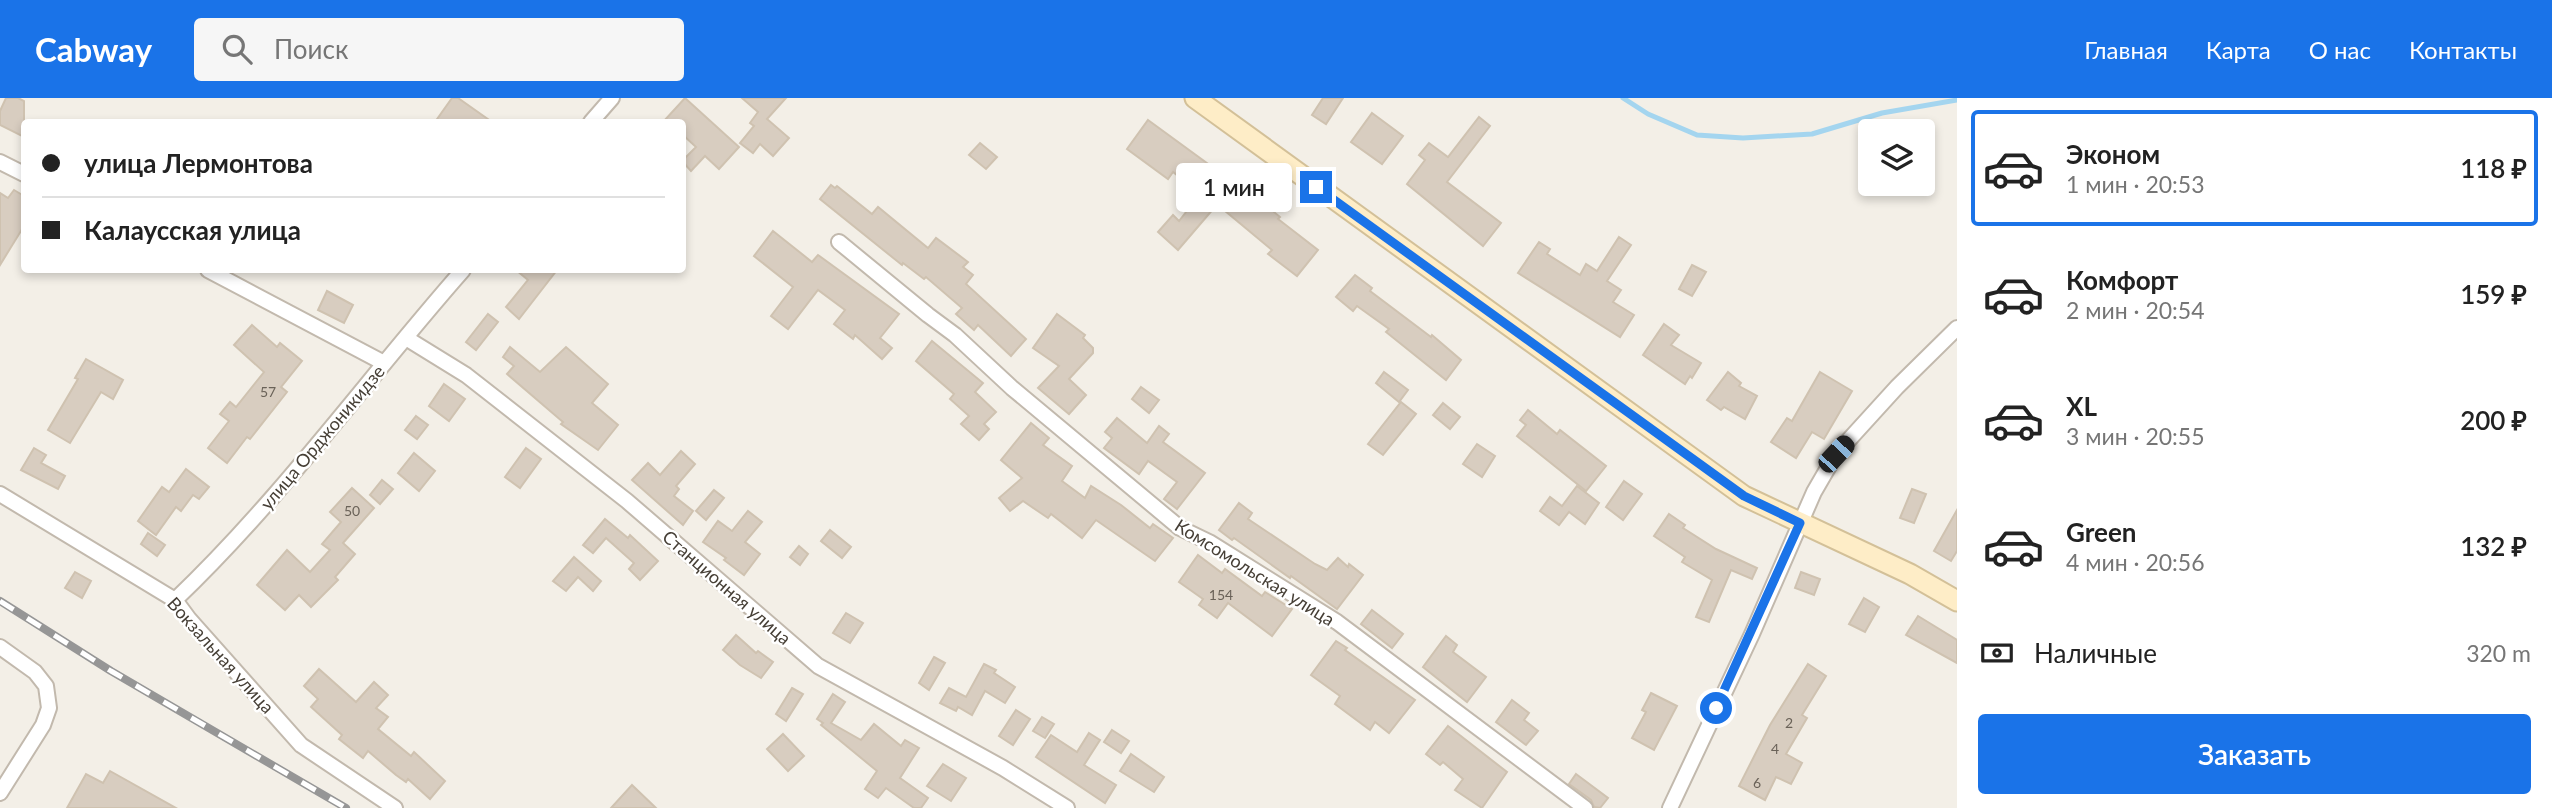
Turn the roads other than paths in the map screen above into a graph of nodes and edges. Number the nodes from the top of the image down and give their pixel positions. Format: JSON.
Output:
{"nodes":[{"id":1,"x":612,"y":98,"type":"edge"},
{"id":2,"x":1195,"y":98,"type":"edge"},
{"id":3,"x":594,"y":119,"type":"edge"},
{"id":4,"x":0,"y":162,"type":"edge"},
{"id":5,"x":21,"y":172,"type":"edge"},
{"id":6,"x":839,"y":242,"type":"dead end"},
{"id":7,"x":214,"y":273,"type":"edge"},
{"id":8,"x":460,"y":273,"type":"edge"},
{"id":9,"x":1957,"y":328,"type":"edge"},
{"id":10,"x":406,"y":338,"type":"junction"},
{"id":11,"x":384,"y":363,"type":"junction"},
{"id":12,"x":0,"y":494,"type":"edge"},
{"id":13,"x":1800,"y":523,"type":"junction"},
{"id":14,"x":175,"y":600,"type":"junction"},
{"id":15,"x":1957,"y":601,"type":"edge"},
{"id":16,"x":0,"y":647,"type":"edge"},
{"id":17,"x":0,"y":793,"type":"edge"},
{"id":18,"x":395,"y":808,"type":"edge"},
{"id":19,"x":1067,"y":808,"type":"edge"},
{"id":20,"x":1585,"y":808,"type":"edge"},
{"id":21,"x":1670,"y":808,"type":"edge"}],
"edges":[{"from":1,"to":3,"type":"street"},
{"from":2,"to":13,"type":"street"},
{"from":4,"to":5,"type":"street"},
{"from":6,"to":20,"type":"street","name":"Комсомольская улица"},
{"from":7,"to":11,"type":"street"},
{"from":8,"to":10,"type":"street","name":"улица Орджоникидзе"},
{"from":9,"to":13,"type":"street"},
{"from":10,"to":11,"type":"street","name":"улица Орджоникидзе"},
{"from":10,"to":19,"type":"street","name":"Станционная улица"},
{"from":11,"to":14,"type":"street","name":"улица Орджоникидзе"},
{"from":12,"to":14,"type":"street","name":"Вокзальная улица"},
{"from":13,"to":15,"type":"street"},
{"from":13,"to":21,"type":"street"},
{"from":14,"to":18,"type":"street","name":"Вокзальная улица"},
{"from":16,"to":17,"type":"street"}]}
